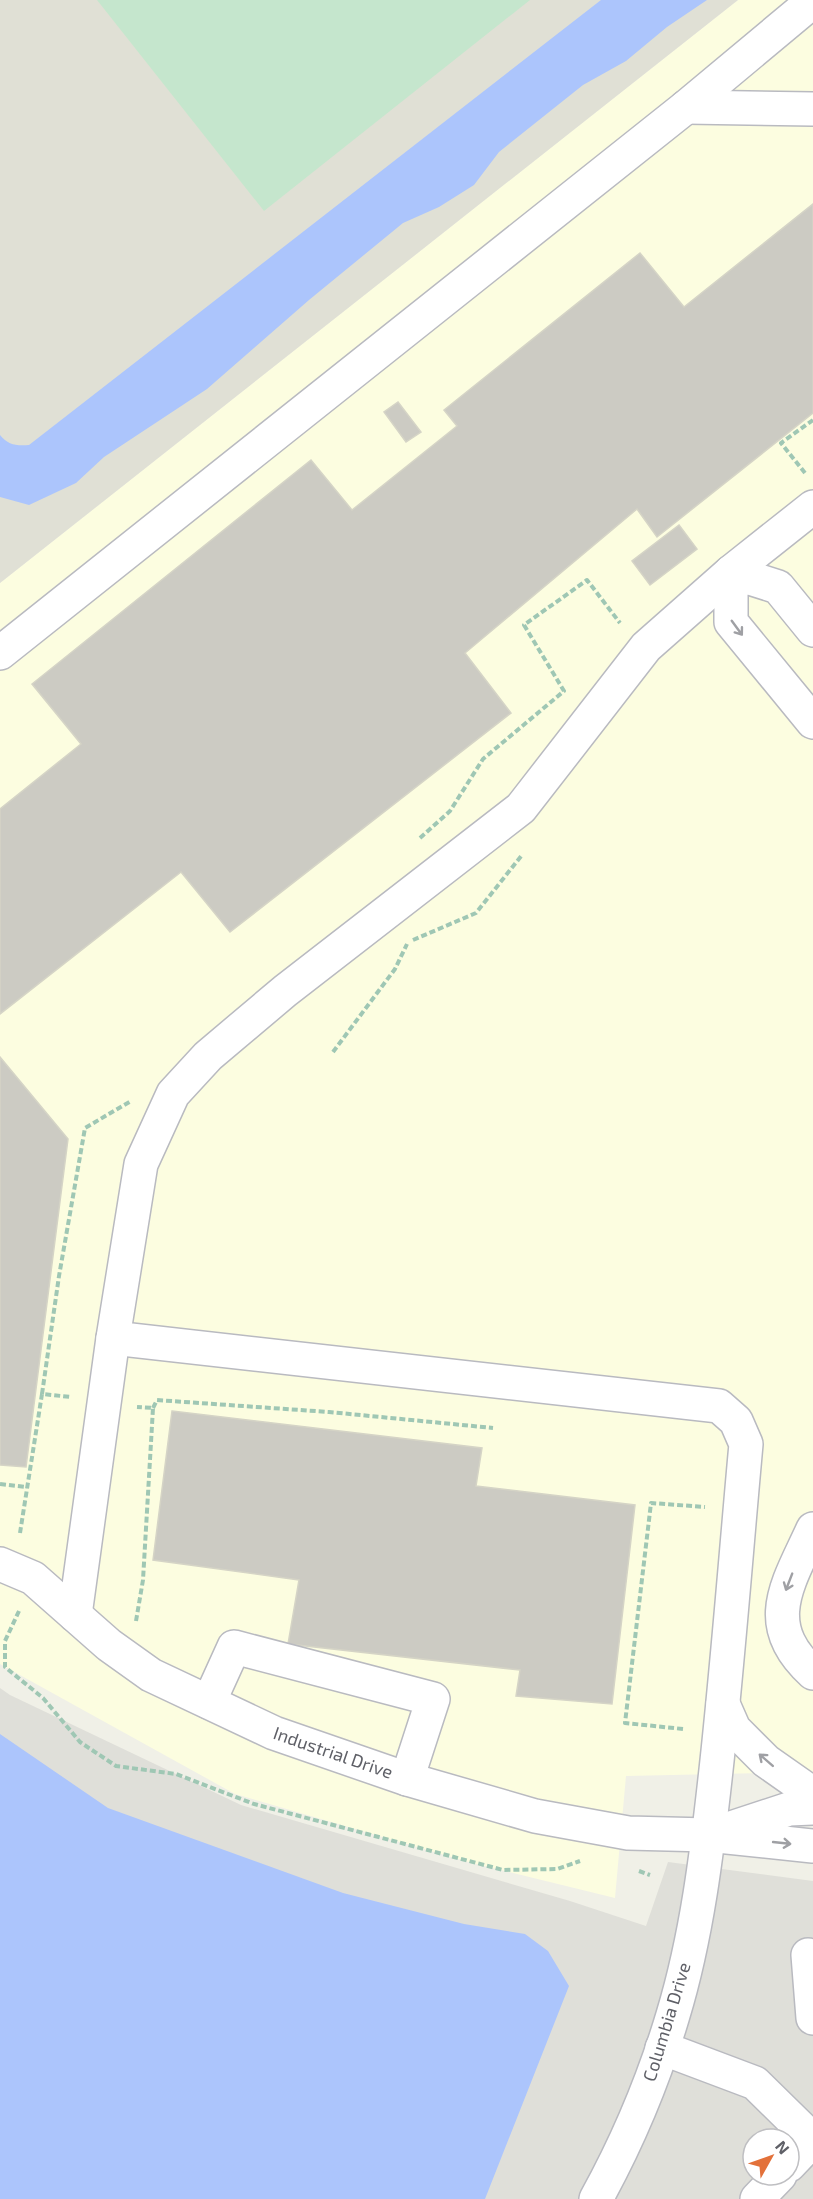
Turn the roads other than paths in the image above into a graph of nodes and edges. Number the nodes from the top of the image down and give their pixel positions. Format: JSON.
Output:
{"nodes":[{"id":1,"x":813,"y":1,"type":"edge"},
{"id":2,"x":686,"y":107,"type":"junction"},
{"id":3,"x":813,"y":109,"type":"edge"},
{"id":4,"x":813,"y":507,"type":"edge"},
{"id":5,"x":731,"y":572,"type":"junction"},
{"id":6,"x":813,"y":630,"type":"edge"},
{"id":7,"x":0,"y":653,"type":"edge"},
{"id":8,"x":813,"y":722,"type":"edge"},
{"id":9,"x":112,"y":1338,"type":"junction"},
{"id":10,"x":813,"y":1529,"type":"edge"},
{"id":11,"x":9,"y":1552,"type":"edge"},
{"id":12,"x":75,"y":1615,"type":"junction"},
{"id":13,"x":813,"y":1673,"type":"edge"},
{"id":14,"x":209,"y":1702,"type":"junction"},
{"id":15,"x":723,"y":1704,"type":"junction"},
{"id":16,"x":406,"y":1779,"type":"junction"},
{"id":17,"x":813,"y":1794,"type":"edge"},
{"id":18,"x":813,"y":1808,"type":"edge"},
{"id":19,"x":708,"y":1835,"type":"junction"},
{"id":20,"x":813,"y":1846,"type":"edge"},
{"id":21,"x":813,"y":1956,"type":"edge"},
{"id":22,"x":813,"y":2018,"type":"edge"},
{"id":23,"x":662,"y":2048,"type":"junction"},
{"id":24,"x":813,"y":2140,"type":"edge"},
{"id":25,"x":801,"y":2152,"type":"edge"},
{"id":26,"x":768,"y":2187,"type":"edge"},
{"id":27,"x":596,"y":2199,"type":"edge"},
{"id":28,"x":757,"y":2199,"type":"edge"}],
"edges":[{"from":1,"to":2,"type":"street"},
{"from":2,"to":3,"type":"street"},
{"from":2,"to":7,"type":"street"},
{"from":4,"to":5,"type":"street"},
{"from":5,"to":6,"type":"street"},
{"from":5,"to":8,"type":"street","one_way":true},
{"from":5,"to":9,"type":"street"},
{"from":9,"to":12,"type":"street"},
{"from":9,"to":15,"type":"street","name":"Columbia Drive"},
{"from":10,"to":13,"type":"street","one_way":true},
{"from":11,"to":12,"type":"street","name":"Industrial Drive"},
{"from":12,"to":14,"type":"street","name":"Industrial Drive"},
{"from":14,"to":16,"type":"street","name":"Industrial Drive"},
{"from":14,"to":16,"type":"street"},
{"from":17,"to":15,"type":"street","one_way":true},
{"from":15,"to":19,"type":"street","name":"Columbia Drive"},
{"from":16,"to":19,"type":"street","name":"Industrial Drive"},
{"from":18,"to":19,"type":"street","name":"Industrial Drive"},
{"from":19,"to":20,"type":"street","name":"Industrial Drive","one_way":true},
{"from":19,"to":23,"type":"street","name":"Columbia Drive"},
{"from":21,"to":22,"type":"street"},
{"from":23,"to":24,"type":"street"},
{"from":23,"to":27,"type":"street","name":"Columbia Drive"},
{"from":24,"to":25,"type":"street"},
{"from":26,"to":28,"type":"street"}]}
